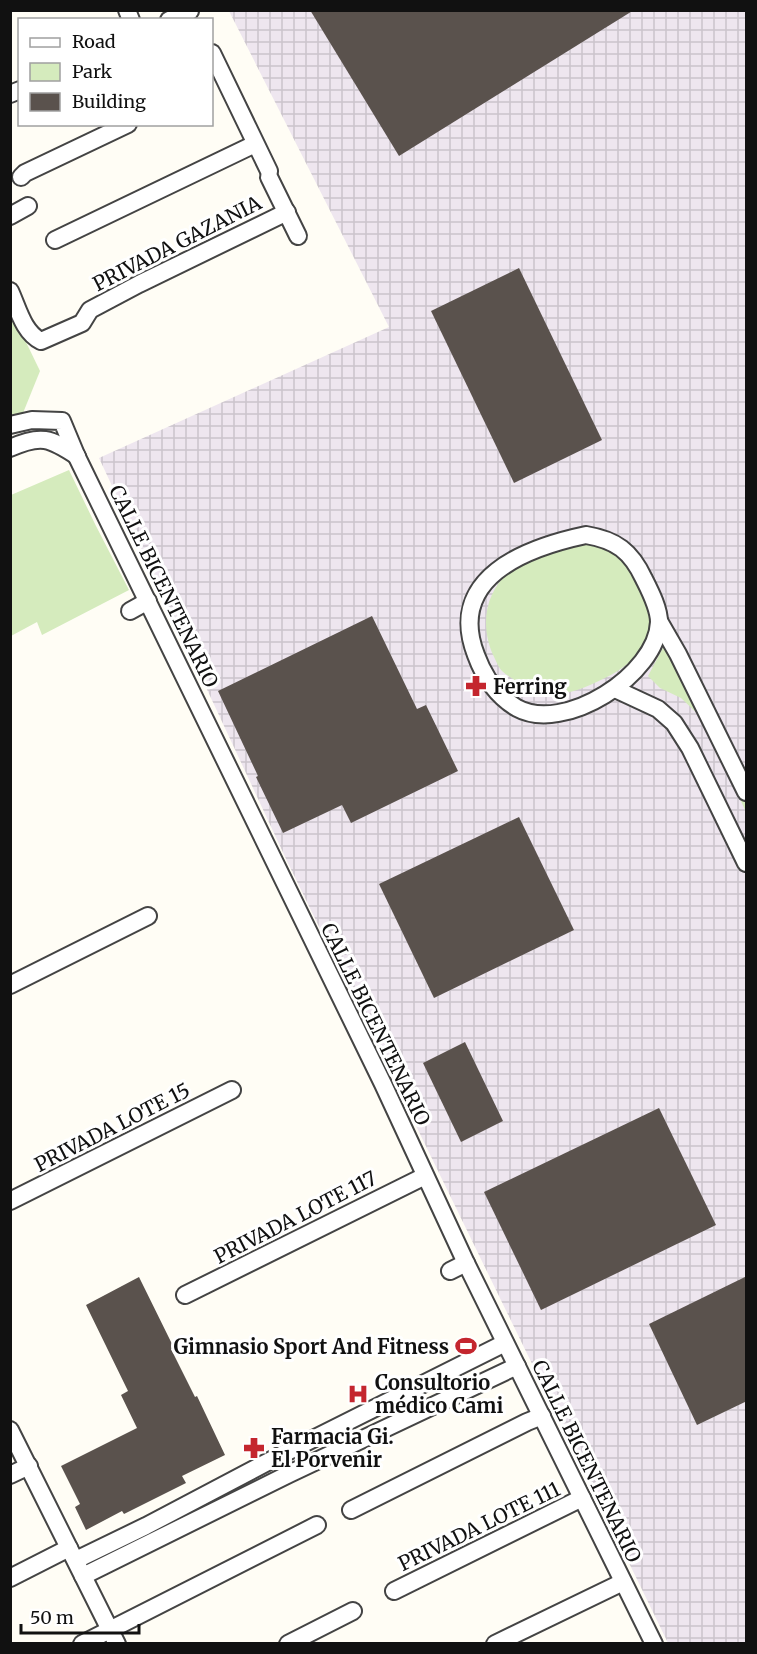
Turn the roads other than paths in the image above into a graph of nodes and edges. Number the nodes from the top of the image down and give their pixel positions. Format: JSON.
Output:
{"nodes":[{"id":1,"x":173,"y":18,"type":"edge"},
{"id":2,"x":193,"y":18,"type":"edge"},
{"id":3,"x":213,"y":58,"type":"edge"},
{"id":4,"x":218,"y":82,"type":"edge"},
{"id":5,"x":124,"y":126,"type":"edge"},
{"id":6,"x":255,"y":144,"type":"junction"},
{"id":7,"x":21,"y":177,"type":"dead end"},
{"id":8,"x":28,"y":206,"type":"dead end"},
{"id":9,"x":287,"y":212,"type":"junction"},
{"id":10,"x":10,"y":216,"type":"edge"},
{"id":11,"x":298,"y":236,"type":"dead end"},
{"id":12,"x":55,"y":240,"type":"dead end"},
{"id":13,"x":10,"y":291,"type":"edge"},
{"id":14,"x":10,"y":425,"type":"edge"},
{"id":15,"x":10,"y":448,"type":"edge"},
{"id":16,"x":77,"y":457,"type":"junction"},
{"id":17,"x":148,"y":602,"type":"junction"},
{"id":18,"x":130,"y":611,"type":"dead end"},
{"id":19,"x":659,"y":621,"type":"junction"},
{"id":20,"x":615,"y":689,"type":"junction"},
{"id":21,"x":747,"y":792,"type":"edge"},
{"id":22,"x":747,"y":863,"type":"edge"},
{"id":23,"x":148,"y":916,"type":"dead end"},
{"id":24,"x":10,"y":985,"type":"edge"},
{"id":25,"x":232,"y":1090,"type":"dead end"},
{"id":26,"x":425,"y":1176,"type":"junction"},
{"id":27,"x":10,"y":1201,"type":"edge"},
{"id":28,"x":466,"y":1263,"type":"junction"},
{"id":29,"x":450,"y":1271,"type":"dead end"},
{"id":30,"x":185,"y":1295,"type":"dead end"},
{"id":31,"x":505,"y":1343,"type":"junction"},
{"id":32,"x":517,"y":1366,"type":"junction"},
{"id":33,"x":542,"y":1416,"type":"junction"},
{"id":34,"x":10,"y":1430,"type":"edge"},
{"id":35,"x":279,"y":1456,"type":"junction"},
{"id":36,"x":28,"y":1466,"type":"junction"},
{"id":37,"x":289,"y":1474,"type":"junction"},
{"id":38,"x":10,"y":1475,"type":"edge"},
{"id":39,"x":582,"y":1498,"type":"junction"},
{"id":40,"x":351,"y":1510,"type":"dead end"},
{"id":41,"x":317,"y":1525,"type":"dead end"},
{"id":42,"x":72,"y":1554,"type":"junction"},
{"id":43,"x":83,"y":1576,"type":"junction"},
{"id":44,"x":10,"y":1578,"type":"edge"},
{"id":45,"x":623,"y":1582,"type":"junction"},
{"id":46,"x":394,"y":1591,"type":"dead end"},
{"id":47,"x":353,"y":1611,"type":"dead end"},
{"id":48,"x":114,"y":1637,"type":"edge"},
{"id":49,"x":82,"y":1644,"type":"edge"},
{"id":50,"x":288,"y":1644,"type":"edge"},
{"id":51,"x":495,"y":1644,"type":"edge"},
{"id":52,"x":654,"y":1644,"type":"edge"}],
"edges":[{"from":1,"to":2,"type":"street"},
{"from":3,"to":4,"type":"street","name":"PRIVADA GAZANIA"},
{"from":4,"to":6,"type":"street","name":"PRIVADA GAZANIA"},
{"from":5,"to":7,"type":"street"},
{"from":6,"to":9,"type":"street","name":"PRIVADA GAZANIA"},
{"from":6,"to":12,"type":"street"},
{"from":8,"to":10,"type":"street"},
{"from":9,"to":11,"type":"street","name":"PRIVADA GAZANIA"},
{"from":9,"to":13,"type":"street","name":"PRIVADA GAZANIA"},
{"from":14,"to":16,"type":"street","name":"CALLE BICENTENARIO"},
{"from":15,"to":16,"type":"street"},
{"from":16,"to":17,"type":"street","name":"CALLE BICENTENARIO"},
{"from":17,"to":18,"type":"street"},
{"from":17,"to":26,"type":"street","name":"CALLE BICENTENARIO"},
{"from":19,"to":20,"type":"street"},
{"from":19,"to":20,"type":"street"},
{"from":19,"to":21,"type":"street"},
{"from":20,"to":22,"type":"street"},
{"from":23,"to":24,"type":"street"},
{"from":25,"to":27,"type":"street","name":"PRIVADA LOTE 15"},
{"from":26,"to":28,"type":"street","name":"CALLE BICENTENARIO"},
{"from":26,"to":30,"type":"street","name":"PRIVADA LOTE 117"},
{"from":28,"to":29,"type":"street"},
{"from":28,"to":31,"type":"street","name":"CALLE BICENTENARIO"},
{"from":31,"to":32,"type":"street","name":"CALLE BICENTENARIO"},
{"from":31,"to":35,"type":"street"},
{"from":32,"to":33,"type":"street","name":"CALLE BICENTENARIO"},
{"from":32,"to":37,"type":"street"},
{"from":33,"to":39,"type":"street","name":"CALLE BICENTENARIO"},
{"from":33,"to":40,"type":"street"},
{"from":34,"to":36,"type":"street"},
{"from":35,"to":37,"type":"street"},
{"from":35,"to":42,"type":"street"},
{"from":36,"to":38,"type":"street"},
{"from":36,"to":42,"type":"street"},
{"from":37,"to":43,"type":"street"},
{"from":39,"to":45,"type":"street","name":"CALLE BICENTENARIO"},
{"from":39,"to":46,"type":"street","name":"PRIVADA LOTE 111"},
{"from":41,"to":48,"type":"street"},
{"from":42,"to":43,"type":"street"},
{"from":42,"to":44,"type":"street"},
{"from":43,"to":48,"type":"street"},
{"from":45,"to":51,"type":"street"},
{"from":45,"to":52,"type":"street","name":"CALLE BICENTENARIO"},
{"from":47,"to":50,"type":"street"},
{"from":48,"to":49,"type":"street"}]}
